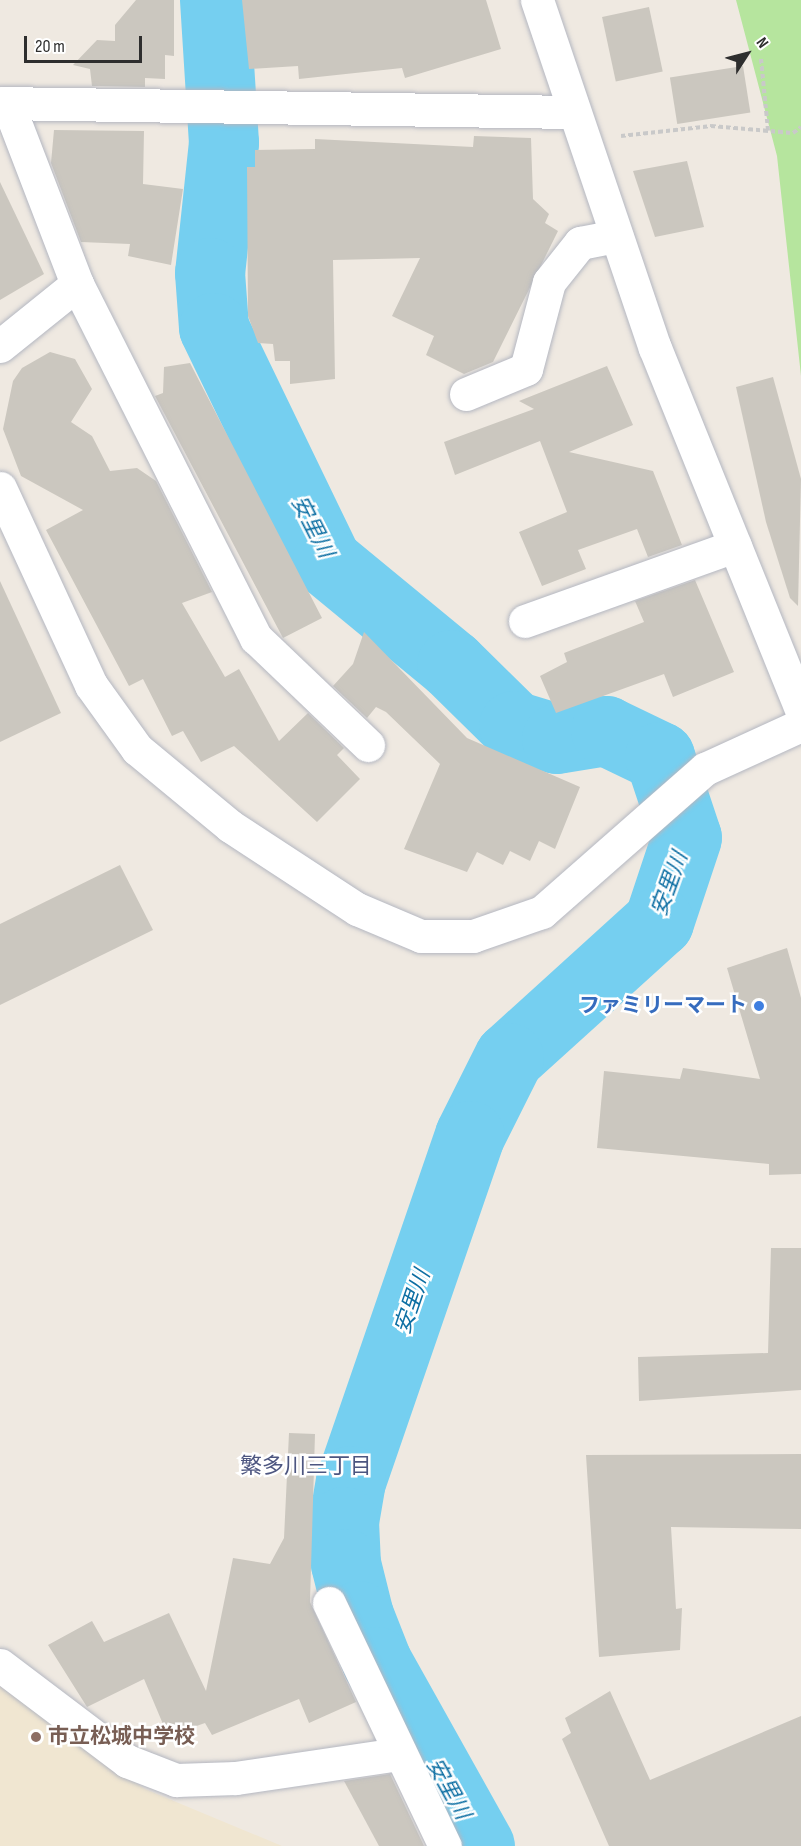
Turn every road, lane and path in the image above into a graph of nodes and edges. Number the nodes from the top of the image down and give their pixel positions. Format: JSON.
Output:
{"nodes":[{"id":1,"x":537,"y":0,"type":"edge"},
{"id":2,"x":761,"y":59,"type":"dead end"},
{"id":3,"x":4,"y":104,"type":"edge"},
{"id":4,"x":571,"y":112,"type":"junction"},
{"id":5,"x":801,"y":127,"type":"edge"},
{"id":6,"x":768,"y":131,"type":"junction"},
{"id":7,"x":614,"y":137,"type":"dead end"},
{"id":8,"x":615,"y":236,"type":"junction"},
{"id":9,"x":77,"y":284,"type":"junction"},
{"id":10,"x":0,"y":346,"type":"edge"},
{"id":11,"x":466,"y":394,"type":"dead end"},
{"id":12,"x":0,"y":488,"type":"edge"},
{"id":13,"x":735,"y":546,"type":"junction"},
{"id":14,"x":525,"y":621,"type":"dead end"},
{"id":15,"x":801,"y":710,"type":"edge"},
{"id":16,"x":801,"y":725,"type":"edge"},
{"id":17,"x":368,"y":745,"type":"dead end"},
{"id":18,"x":329,"y":1604,"type":"dead end"},
{"id":19,"x":0,"y":1665,"type":"edge"},
{"id":20,"x":398,"y":1754,"type":"junction"},
{"id":21,"x":445,"y":1846,"type":"edge"}],
"edges":[{"from":1,"to":4,"type":"street"},
{"from":2,"to":6,"type":"path"},
{"from":3,"to":4,"type":"street"},
{"from":3,"to":9,"type":"street"},
{"from":4,"to":8,"type":"street"},
{"from":5,"to":6,"type":"path"},
{"from":6,"to":7,"type":"path"},
{"from":8,"to":11,"type":"street"},
{"from":8,"to":13,"type":"street"},
{"from":9,"to":10,"type":"street"},
{"from":9,"to":17,"type":"street"},
{"from":12,"to":16,"type":"street"},
{"from":13,"to":14,"type":"street"},
{"from":13,"to":15,"type":"street"},
{"from":18,"to":20,"type":"street"},
{"from":19,"to":20,"type":"street"},
{"from":20,"to":21,"type":"street"}]}
